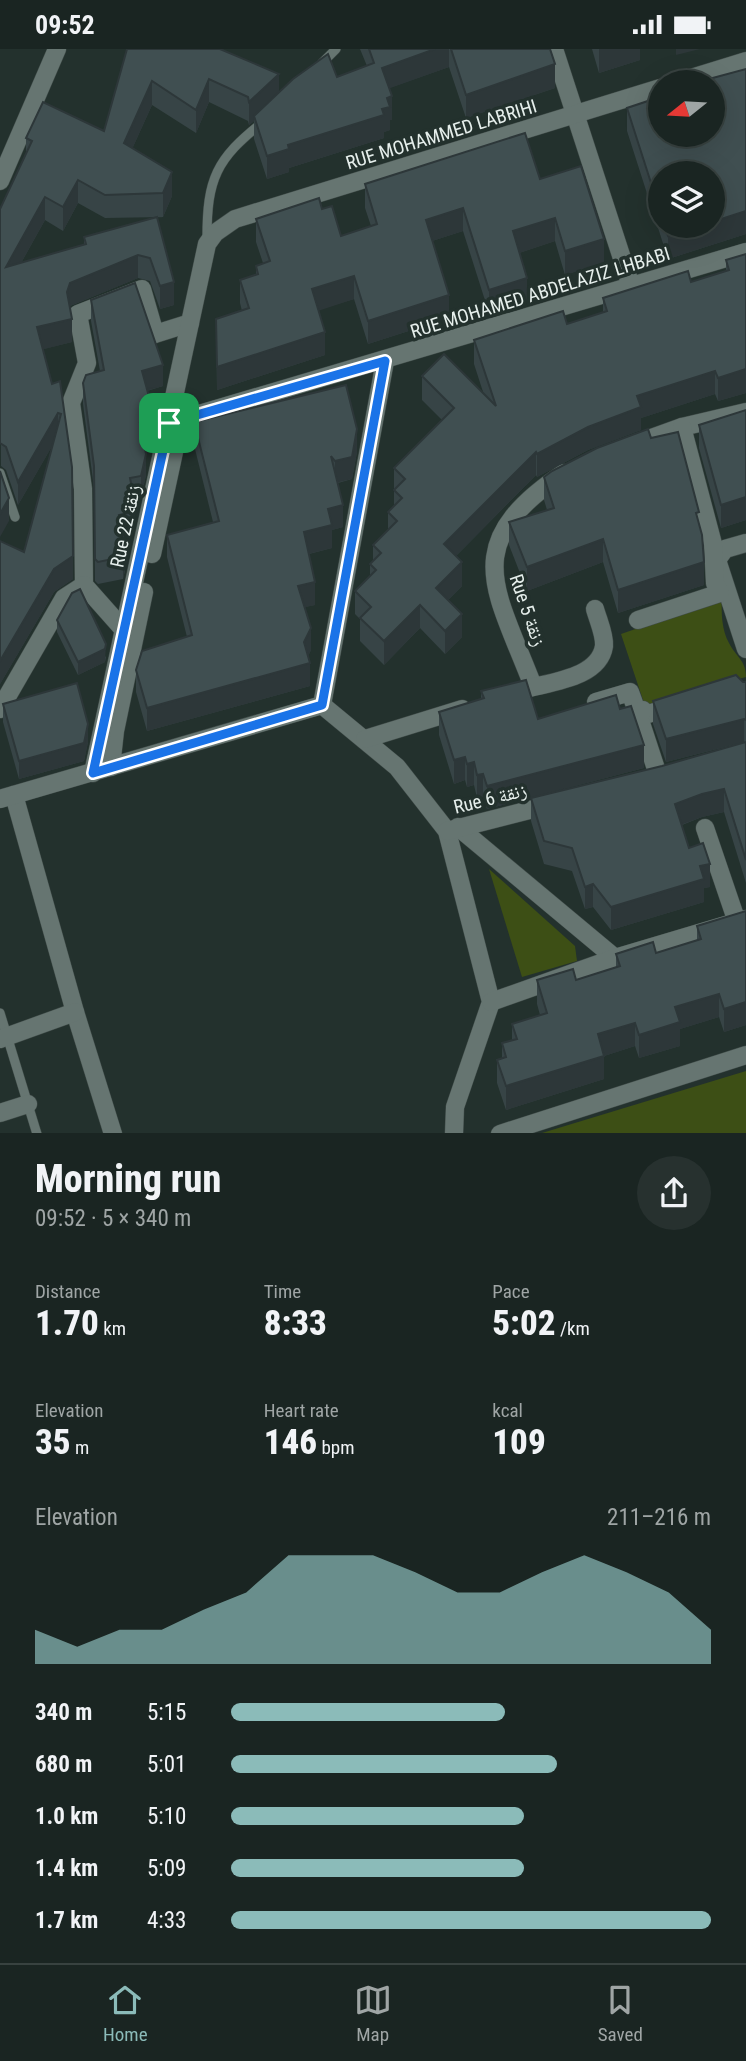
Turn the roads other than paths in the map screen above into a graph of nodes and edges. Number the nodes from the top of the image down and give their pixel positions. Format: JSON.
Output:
{"nodes":[{"id":1,"x":57,"y":49,"type":"edge"},
{"id":2,"x":336,"y":49,"type":"edge"},
{"id":3,"x":554,"y":49,"type":"edge"},
{"id":4,"x":738,"y":58,"type":"edge"},
{"id":5,"x":317,"y":68,"type":"edge"},
{"id":6,"x":708,"y":70,"type":"edge"},
{"id":7,"x":648,"y":92,"type":"edge"},
{"id":8,"x":272,"y":113,"type":"edge"},
{"id":9,"x":574,"y":115,"type":"junction"},
{"id":10,"x":0,"y":181,"type":"edge"},
{"id":11,"x":207,"y":244,"type":"junction"},
{"id":12,"x":746,"y":252,"type":"edge"},
{"id":13,"x":631,"y":286,"type":"junction"},
{"id":14,"x":190,"y":323,"type":"junction"},
{"id":15,"x":385,"y":361,"type":"junction"},
{"id":16,"x":746,"y":412,"type":"edge"},
{"id":17,"x":174,"y":422,"type":"junction"},
{"id":18,"x":682,"y":427,"type":"junction"},
{"id":19,"x":620,"y":450,"type":"edge"},
{"id":20,"x":585,"y":464,"type":"edge"},
{"id":21,"x":0,"y":473,"type":"edge"},
{"id":22,"x":15,"y":517,"type":"dead end"},
{"id":23,"x":746,"y":543,"type":"edge"},
{"id":24,"x":84,"y":585,"type":"junction"},
{"id":25,"x":595,"y":609,"type":"dead end"},
{"id":26,"x":638,"y":620,"type":"dead end"},
{"id":27,"x":124,"y":629,"type":"junction"},
{"id":28,"x":746,"y":649,"type":"edge"},
{"id":29,"x":533,"y":686,"type":"junction"},
{"id":30,"x":508,"y":695,"type":"edge"},
{"id":31,"x":691,"y":701,"type":"edge"},
{"id":32,"x":482,"y":703,"type":"edge"},
{"id":33,"x":322,"y":705,"type":"junction"},
{"id":34,"x":578,"y":708,"type":"edge"},
{"id":35,"x":0,"y":709,"type":"edge"},
{"id":36,"x":641,"y":714,"type":"junction"},
{"id":37,"x":365,"y":739,"type":"junction"},
{"id":38,"x":111,"y":767,"type":"junction"},
{"id":39,"x":93,"y":773,"type":"junction"},
{"id":40,"x":659,"y":778,"type":"edge"},
{"id":41,"x":7,"y":797,"type":"edge"},
{"id":42,"x":565,"y":801,"type":"edge"},
{"id":43,"x":705,"y":828,"type":"dead end"},
{"id":44,"x":453,"y":829,"type":"junction"},
{"id":45,"x":741,"y":921,"type":"edge"},
{"id":46,"x":615,"y":958,"type":"junction"},
{"id":47,"x":491,"y":1002,"type":"junction"},
{"id":48,"x":0,"y":1013,"type":"edge"},
{"id":49,"x":75,"y":1013,"type":"junction"},
{"id":50,"x":4,"y":1038,"type":"edge"},
{"id":51,"x":746,"y":1055,"type":"edge"},
{"id":52,"x":28,"y":1104,"type":"junction"},
{"id":53,"x":0,"y":1113,"type":"edge"},
{"id":54,"x":37,"y":1133,"type":"edge"},
{"id":55,"x":113,"y":1133,"type":"edge"},
{"id":56,"x":454,"y":1133,"type":"edge"},
{"id":57,"x":500,"y":1133,"type":"edge"}],
"edges":[{"from":1,"to":10,"type":"street"},
{"from":2,"to":5,"type":"lane"},
{"from":3,"to":9,"type":"street"},
{"from":4,"to":6,"type":"street"},
{"from":7,"to":9,"type":"street","name":"RUE MOHAMMED LABRIHI"},
{"from":8,"to":11,"type":"lane"},
{"from":9,"to":11,"type":"street","name":"RUE MOHAMMED LABRIHI"},
{"from":9,"to":13,"type":"street"},
{"from":11,"to":14,"type":"street","name":"Rue 22 زنقة"},
{"from":12,"to":13,"type":"street","name":"RUE MOHAMED ABDELAZIZ LHBABI"},
{"from":13,"to":15,"type":"street","name":"RUE MOHAMED ABDELAZIZ LHBABI"},
{"from":14,"to":17,"type":"street","name":"Rue 22 زنقة"},
{"from":14,"to":24,"type":"street"},
{"from":15,"to":17,"type":"street","name":"RUE MOHAMED ABDELAZIZ LHBABI"},
{"from":15,"to":33,"type":"street"},
{"from":16,"to":18,"type":"street"},
{"from":17,"to":27,"type":"street","name":"Rue 22 زنقة"},
{"from":17,"to":38,"type":"street"},
{"from":18,"to":19,"type":"street"},
{"from":18,"to":26,"type":"street"},
{"from":20,"to":29,"type":"street","name":"Rue 5 زنقة"},
{"from":21,"to":22,"type":"lane"},
{"from":23,"to":28,"type":"street"},
{"from":24,"to":27,"type":"street"},
{"from":24,"to":35,"type":"street"},
{"from":25,"to":29,"type":"street"},
{"from":27,"to":39,"type":"street","name":"Rue 22 زنقة"},
{"from":29,"to":30,"type":"street"},
{"from":31,"to":36,"type":"street"},
{"from":32,"to":37,"type":"street"},
{"from":33,"to":37,"type":"street"},
{"from":33,"to":38,"type":"street"},
{"from":34,"to":36,"type":"street"},
{"from":36,"to":40,"type":"street"},
{"from":37,"to":44,"type":"street"},
{"from":38,"to":39,"type":"street"},
{"from":39,"to":41,"type":"street"},
{"from":41,"to":49,"type":"street"},
{"from":42,"to":44,"type":"street","name":"Rue 6 زنقة"},
{"from":43,"to":45,"type":"street"},
{"from":44,"to":46,"type":"street"},
{"from":44,"to":47,"type":"street"},
{"from":45,"to":46,"type":"street"},
{"from":46,"to":47,"type":"street"},
{"from":47,"to":56,"type":"street"},
{"from":48,"to":50,"type":"lane"},
{"from":49,"to":50,"type":"street"},
{"from":49,"to":55,"type":"street"},
{"from":50,"to":52,"type":"lane"},
{"from":51,"to":57,"type":"street"},
{"from":52,"to":53,"type":"street"},
{"from":52,"to":54,"type":"lane"}]}
